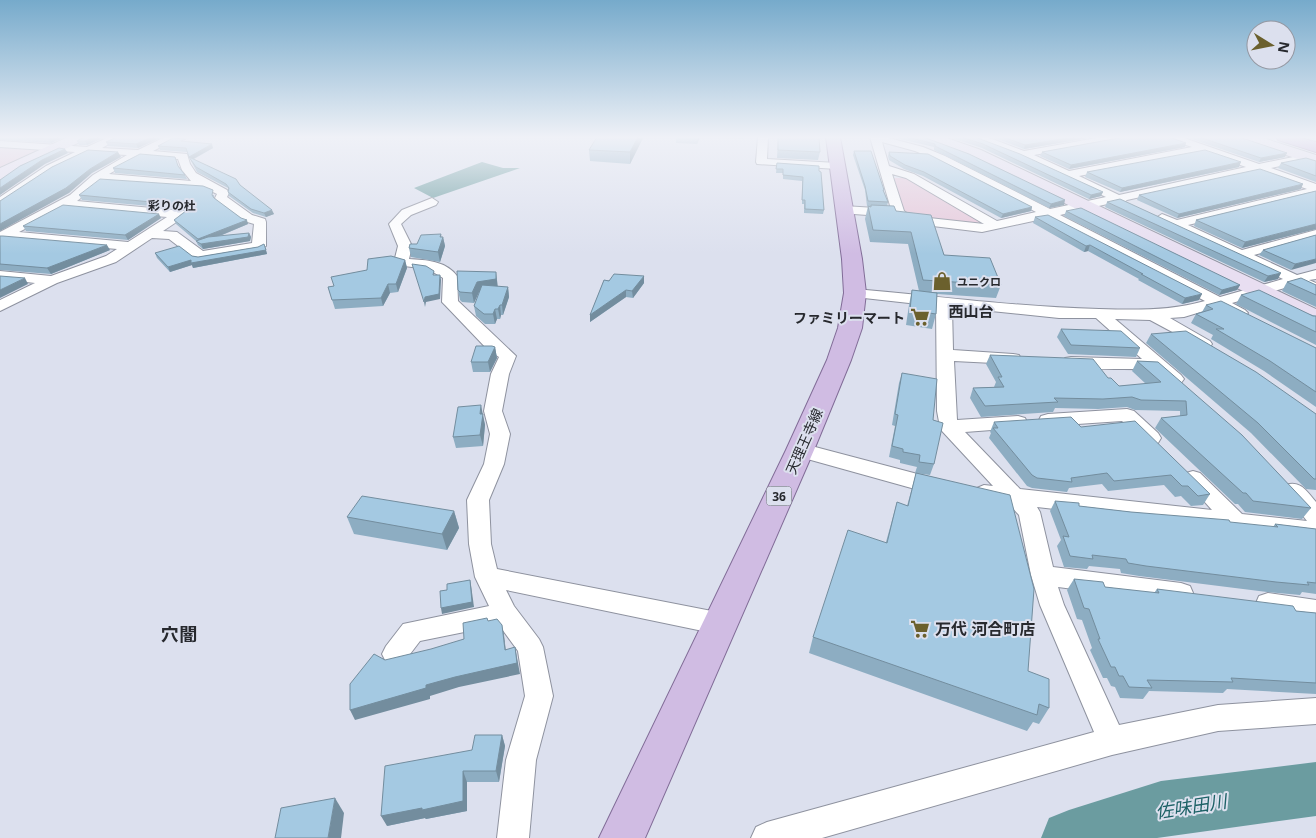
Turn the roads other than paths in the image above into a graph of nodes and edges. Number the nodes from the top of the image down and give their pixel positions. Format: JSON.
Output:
{"nodes":[{"id":1,"x":38,"y":176,"type":"edge"},
{"id":2,"x":193,"y":176,"type":"edge"},
{"id":3,"x":839,"y":176,"type":"edge"},
{"id":4,"x":887,"y":176,"type":"edge"},
{"id":5,"x":910,"y":176,"type":"edge"},
{"id":6,"x":976,"y":176,"type":"edge"},
{"id":7,"x":1023,"y":176,"type":"edge"},
{"id":8,"x":1068,"y":176,"type":"edge"},
{"id":9,"x":1217,"y":176,"type":"edge"},
{"id":10,"x":1282,"y":176,"type":"edge"},
{"id":11,"x":97,"y":177,"type":"joint"},
{"id":12,"x":210,"y":185,"type":"junction"},
{"id":13,"x":1316,"y":189,"type":"edge"},
{"id":14,"x":1117,"y":198,"type":"junction"},
{"id":15,"x":0,"y":202,"type":"edge"},
{"id":16,"x":432,"y":202,"type":"dead end"},
{"id":17,"x":64,"y":204,"type":"junction"},
{"id":18,"x":1084,"y":206,"type":"junction"},
{"id":19,"x":844,"y":210,"type":"junction"},
{"id":20,"x":898,"y":213,"type":"junction"},
{"id":21,"x":1047,"y":213,"type":"junction"},
{"id":22,"x":1176,"y":224,"type":"junction"},
{"id":23,"x":995,"y":225,"type":"junction"},
{"id":24,"x":150,"y":234,"type":"junction"},
{"id":25,"x":1316,"y":234,"type":"edge"},
{"id":26,"x":1,"y":235,"type":"edge"},
{"id":27,"x":130,"y":246,"type":"junction"},
{"id":28,"x":1242,"y":254,"type":"junction"},
{"id":29,"x":1316,"y":274,"type":"edge"},
{"id":30,"x":0,"y":275,"type":"edge"},
{"id":31,"x":52,"y":280,"type":"junction"},
{"id":32,"x":1296,"y":280,"type":"junction"},
{"id":33,"x":1316,"y":289,"type":"edge"},
{"id":34,"x":1261,"y":291,"type":"junction"},
{"id":35,"x":855,"y":293,"type":"junction"},
{"id":36,"x":944,"y":302,"type":"junction"},
{"id":37,"x":1219,"y":302,"type":"junction"},
{"id":38,"x":0,"y":306,"type":"edge"},
{"id":39,"x":1100,"y":314,"type":"junction"},
{"id":40,"x":1153,"y":315,"type":"junction"},
{"id":41,"x":1250,"y":318,"type":"edge"},
{"id":42,"x":1316,"y":318,"type":"edge"},
{"id":43,"x":1218,"y":352,"type":"edge"},
{"id":44,"x":945,"y":355,"type":"junction"},
{"id":45,"x":1027,"y":360,"type":"edge"},
{"id":46,"x":1055,"y":361,"type":"edge"},
{"id":47,"x":1159,"y":365,"type":"junction"},
{"id":48,"x":1191,"y":394,"type":"edge"},
{"id":49,"x":949,"y":427,"type":"junction"},
{"id":50,"x":800,"y":450,"type":"junction"},
{"id":51,"x":1281,"y":477,"type":"edge"},
{"id":52,"x":1015,"y":496,"type":"junction"},
{"id":53,"x":1316,"y":516,"type":"edge"},
{"id":54,"x":1238,"y":523,"type":"junction"},
{"id":55,"x":1316,"y":530,"type":"edge"},
{"id":56,"x":1043,"y":575,"type":"junction"},
{"id":57,"x":487,"y":577,"type":"junction"},
{"id":58,"x":1198,"y":595,"type":"edge"},
{"id":59,"x":1247,"y":601,"type":"edge"},
{"id":60,"x":1316,"y":610,"type":"edge"},
{"id":61,"x":505,"y":613,"type":"junction"},
{"id":62,"x":722,"y":624,"type":"junction"},
{"id":63,"x":395,"y":654,"type":"dead end"},
{"id":64,"x":1316,"y":712,"type":"edge"},
{"id":65,"x":1112,"y":741,"type":"junction"},
{"id":66,"x":513,"y":838,"type":"edge"},
{"id":67,"x":622,"y":838,"type":"edge"},
{"id":68,"x":767,"y":838,"type":"edge"}],
"edges":[{"from":1,"to":15,"type":"street"},
{"from":2,"to":12,"type":"street"},
{"from":3,"to":19,"type":"main road","name":"天理王寺線","number":"36"},
{"from":4,"to":20,"type":"street"},
{"from":5,"to":23,"type":"street"},
{"from":6,"to":21,"type":"street"},
{"from":7,"to":18,"type":"street"},
{"from":8,"to":14,"type":"street"},
{"from":9,"to":14,"type":"street"},
{"from":10,"to":13,"type":"street"},
{"from":11,"to":12,"type":"street"},
{"from":11,"to":17,"type":"street"},
{"from":12,"to":24,"type":"street"},
{"from":13,"to":22,"type":"street"},
{"from":14,"to":18,"type":"street"},
{"from":14,"to":22,"type":"street"},
{"from":16,"to":57,"type":"street"},
{"from":17,"to":24,"type":"street"},
{"from":17,"to":26,"type":"street"},
{"from":18,"to":21,"type":"street"},
{"from":18,"to":34,"type":"street"},
{"from":19,"to":20,"type":"street"},
{"from":19,"to":35,"type":"main road","name":"天理王寺線","number":"36"},
{"from":20,"to":23,"type":"street"},
{"from":21,"to":23,"type":"street"},
{"from":21,"to":37,"type":"street"},
{"from":22,"to":28,"type":"street"},
{"from":24,"to":27,"type":"street"},
{"from":25,"to":28,"type":"street"},
{"from":26,"to":27,"type":"street"},
{"from":27,"to":31,"type":"street"},
{"from":28,"to":32,"type":"street"},
{"from":29,"to":32,"type":"street"},
{"from":30,"to":31,"type":"street"},
{"from":31,"to":38,"type":"street"},
{"from":32,"to":33,"type":"street"},
{"from":32,"to":34,"type":"street"},
{"from":34,"to":37,"type":"street"},
{"from":34,"to":42,"type":"street"},
{"from":35,"to":36,"type":"street"},
{"from":35,"to":50,"type":"main road","name":"天理王寺線","number":"36"},
{"from":36,"to":39,"type":"street"},
{"from":36,"to":44,"type":"street"},
{"from":37,"to":40,"type":"street"},
{"from":37,"to":41,"type":"street"},
{"from":39,"to":40,"type":"street"},
{"from":39,"to":47,"type":"street"},
{"from":40,"to":43,"type":"street"},
{"from":44,"to":45,"type":"street"},
{"from":44,"to":49,"type":"street"},
{"from":46,"to":47,"type":"street"},
{"from":47,"to":48,"type":"street"},
{"from":49,"to":52,"type":"street"},
{"from":49,"to":54,"type":"street"},
{"from":50,"to":52,"type":"street"},
{"from":50,"to":62,"type":"main road","name":"天理王寺線","number":"36"},
{"from":51,"to":53,"type":"street"},
{"from":52,"to":54,"type":"street"},
{"from":52,"to":56,"type":"street"},
{"from":54,"to":55,"type":"street"},
{"from":56,"to":58,"type":"street"},
{"from":56,"to":65,"type":"street"},
{"from":57,"to":61,"type":"street"},
{"from":57,"to":62,"type":"street"},
{"from":59,"to":60,"type":"street"},
{"from":61,"to":63,"type":"street"},
{"from":61,"to":66,"type":"street"},
{"from":62,"to":67,"type":"main road","name":"天理王寺線","number":"36"},
{"from":64,"to":65,"type":"street"},
{"from":65,"to":68,"type":"street"}]}
